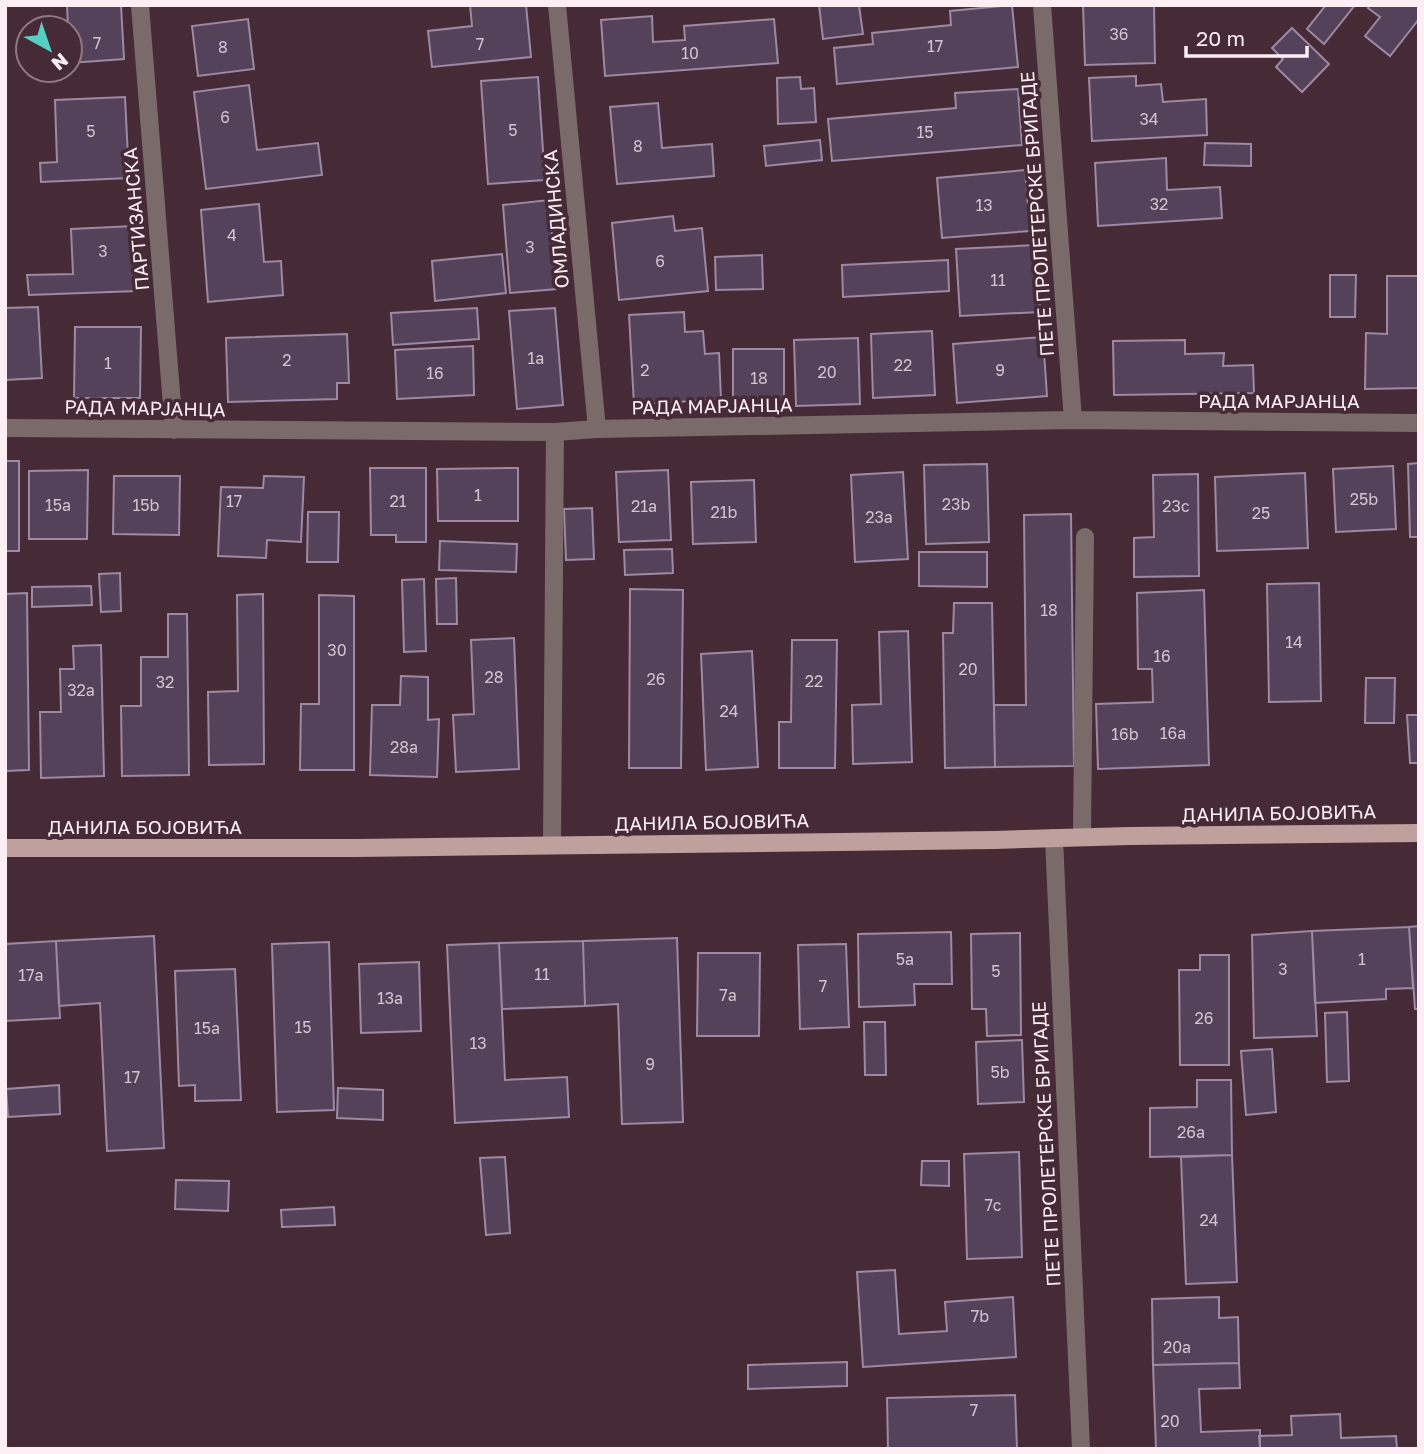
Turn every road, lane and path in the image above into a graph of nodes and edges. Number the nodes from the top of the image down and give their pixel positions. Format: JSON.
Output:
{"nodes":[{"id":1,"x":140,"y":5,"type":"edge"},
{"id":2,"x":557,"y":5,"type":"edge"},
{"id":3,"x":1042,"y":5,"type":"edge"},
{"id":4,"x":1073,"y":420,"type":"junction"},
{"id":5,"x":1419,"y":422,"type":"edge"},
{"id":6,"x":5,"y":428,"type":"edge"},
{"id":7,"x":597,"y":429,"type":"junction"},
{"id":8,"x":174,"y":430,"type":"junction"},
{"id":9,"x":555,"y":432,"type":"junction"},
{"id":10,"x":1085,"y":537,"type":"dead end"},
{"id":11,"x":1419,"y":833,"type":"edge"},
{"id":12,"x":1082,"y":837,"type":"junction"},
{"id":13,"x":1054,"y":838,"type":"junction"},
{"id":14,"x":552,"y":845,"type":"junction"},
{"id":15,"x":5,"y":848,"type":"edge"},
{"id":16,"x":1081,"y":1449,"type":"edge"}],
"edges":[{"from":1,"to":8,"type":"street","name":"ПАРТИЗАНСКА"},
{"from":2,"to":7,"type":"street","name":"ОМЛАДИНСКА"},
{"from":3,"to":4,"type":"street","name":"ПЕТЕ ПРОЛЕТЕРСКЕ БРИГАДЕ"},
{"from":4,"to":5,"type":"street","name":"РАДА МАРЈАНЦА"},
{"from":4,"to":7,"type":"street","name":"РАДА МАРЈАНЦА"},
{"from":6,"to":8,"type":"street","name":"РАДА МАРЈАНЦА"},
{"from":7,"to":9,"type":"street","name":"РАДА МАРЈАНЦА"},
{"from":8,"to":9,"type":"street","name":"РАДА МАРЈАНЦА"},
{"from":9,"to":14,"type":"street"},
{"from":10,"to":12,"type":"street"},
{"from":11,"to":12,"type":"main road","name":"ДАНИЛА БОЈОВИЋА"},
{"from":12,"to":13,"type":"main road","name":"ДАНИЛА БОЈОВИЋА"},
{"from":13,"to":14,"type":"main road","name":"ДАНИЛА БОЈОВИЋА"},
{"from":13,"to":16,"type":"street","name":"ПЕТЕ ПРОЛЕТЕРСКЕ БРИГАДЕ"},
{"from":14,"to":15,"type":"main road","name":"ДАНИЛА БОЈОВИЋА"}]}
